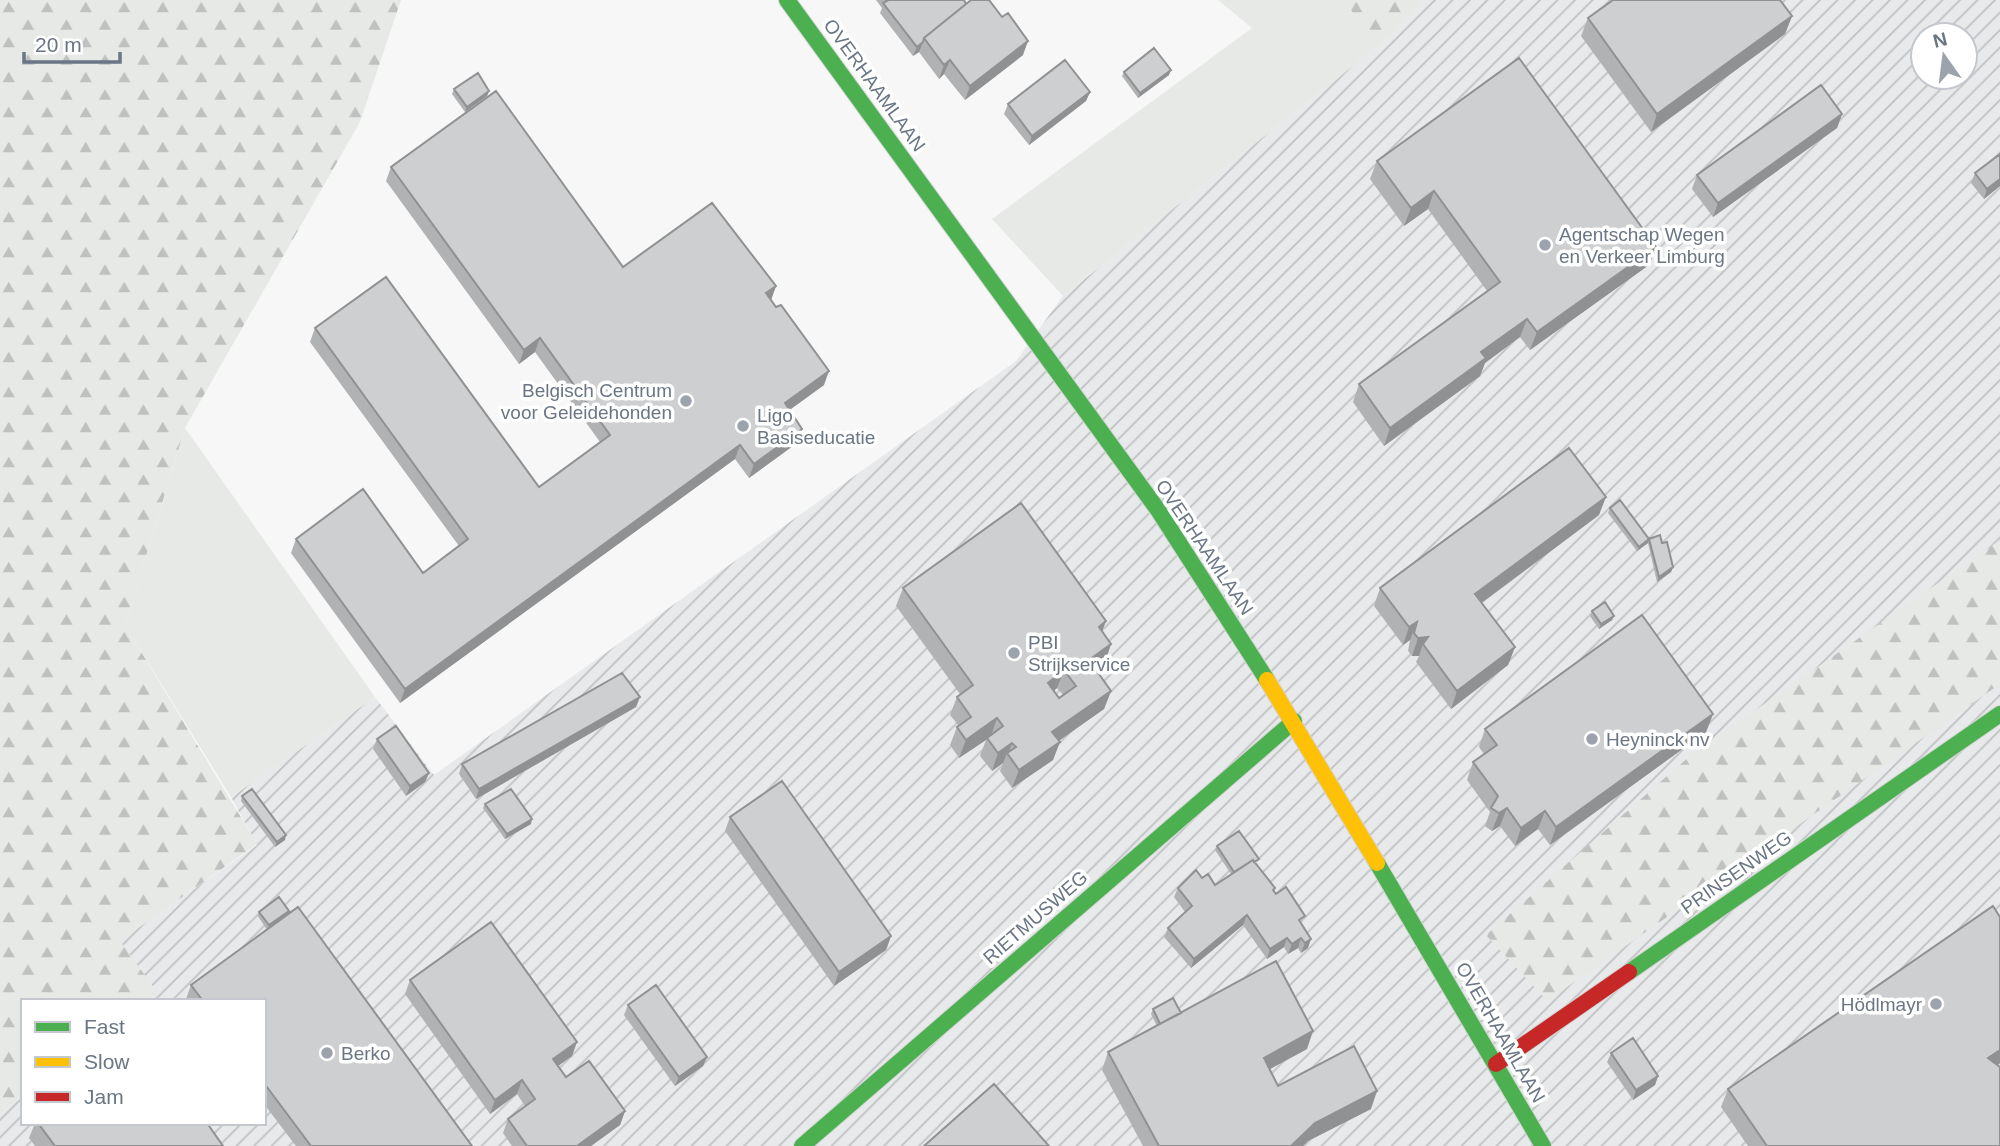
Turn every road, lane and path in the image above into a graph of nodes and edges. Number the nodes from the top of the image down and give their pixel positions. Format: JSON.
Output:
{"nodes":[{"id":1,"x":787,"y":0,"type":"edge"},
{"id":2,"x":2000,"y":714,"type":"edge"},
{"id":3,"x":1294,"y":721,"type":"junction"},
{"id":4,"x":1496,"y":1064,"type":"junction"},
{"id":5,"x":802,"y":1146,"type":"edge"},
{"id":6,"x":1543,"y":1146,"type":"edge"}],
"edges":[{"from":1,"to":3,"type":"street","name":"OVERHAAMLAAN"},
{"from":2,"to":4,"type":"street","name":"PRINSENWEG"},
{"from":3,"to":4,"type":"street","name":"OVERHAAMLAAN"},
{"from":3,"to":5,"type":"street","name":"RIETMUSWEG"},
{"from":4,"to":6,"type":"street","name":"OVERHAAMLAAN"}]}
